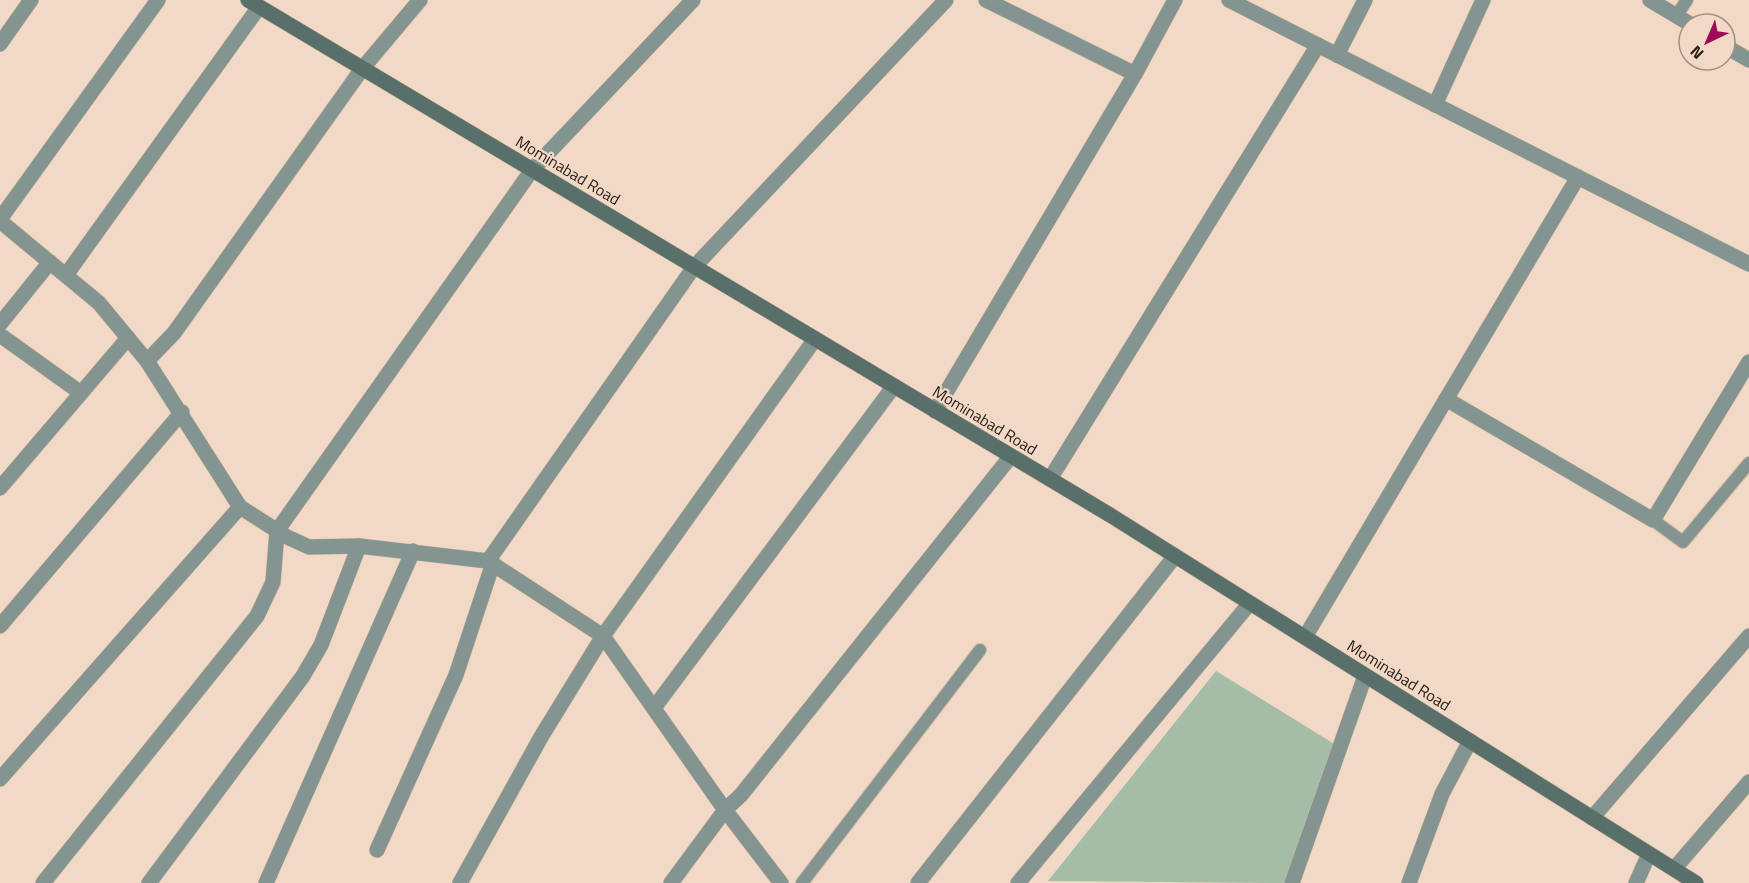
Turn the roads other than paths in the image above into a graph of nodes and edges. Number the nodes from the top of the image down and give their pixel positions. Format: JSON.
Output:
{"nodes":[{"id":1,"x":31,"y":0,"type":"edge"},
{"id":2,"x":158,"y":0,"type":"edge"},
{"id":3,"x":420,"y":0,"type":"edge"},
{"id":4,"x":693,"y":0,"type":"edge"},
{"id":5,"x":946,"y":0,"type":"edge"},
{"id":6,"x":986,"y":0,"type":"edge"},
{"id":7,"x":1175,"y":0,"type":"edge"},
{"id":8,"x":1229,"y":0,"type":"edge"},
{"id":9,"x":1365,"y":0,"type":"edge"},
{"id":10,"x":1483,"y":0,"type":"edge"},
{"id":11,"x":1650,"y":0,"type":"edge"},
{"id":12,"x":1687,"y":0,"type":"edge"},
{"id":13,"x":253,"y":3,"type":"edge"},
{"id":14,"x":1676,"y":16,"type":"joint"},
{"id":15,"x":0,"y":44,"type":"edge"},
{"id":16,"x":1318,"y":45,"type":"junction"},
{"id":17,"x":1336,"y":55,"type":"junction"},
{"id":18,"x":362,"y":69,"type":"junction"},
{"id":19,"x":1135,"y":74,"type":"junction"},
{"id":20,"x":1435,"y":105,"type":"junction"},
{"id":21,"x":532,"y":170,"type":"junction"},
{"id":22,"x":1578,"y":177,"type":"junction"},
{"id":23,"x":0,"y":220,"type":"edge"},
{"id":24,"x":50,"y":262,"type":"junction"},
{"id":25,"x":1749,"y":264,"type":"edge"},
{"id":26,"x":694,"y":267,"type":"junction"},
{"id":27,"x":66,"y":275,"type":"junction"},
{"id":28,"x":0,"y":324,"type":"edge"},
{"id":29,"x":0,"y":335,"type":"edge"},
{"id":30,"x":129,"y":338,"type":"junction"},
{"id":31,"x":815,"y":339,"type":"junction"},
{"id":32,"x":147,"y":361,"type":"junction"},
{"id":33,"x":1749,"y":362,"type":"edge"},
{"id":34,"x":894,"y":386,"type":"junction"},
{"id":35,"x":81,"y":393,"type":"junction"},
{"id":36,"x":1446,"y":399,"type":"junction"},
{"id":37,"x":935,"y":411,"type":"junction"},
{"id":38,"x":182,"y":412,"type":"junction"},
{"id":39,"x":1011,"y":456,"type":"junction"},
{"id":40,"x":1749,"y":463,"type":"edge"},
{"id":41,"x":1050,"y":479,"type":"junction"},
{"id":42,"x":0,"y":488,"type":"edge"},
{"id":43,"x":240,"y":507,"type":"junction"},
{"id":44,"x":1653,"y":520,"type":"junction"},
{"id":45,"x":277,"y":531,"type":"junction"},
{"id":46,"x":359,"y":546,"type":"junction"},
{"id":47,"x":413,"y":551,"type":"junction"},
{"id":48,"x":1175,"y":556,"type":"junction"},
{"id":49,"x":490,"y":562,"type":"junction"},
{"id":50,"x":1250,"y":603,"type":"junction"},
{"id":51,"x":0,"y":626,"type":"edge"},
{"id":52,"x":603,"y":636,"type":"junction"},
{"id":53,"x":1749,"y":636,"type":"edge"},
{"id":54,"x":1305,"y":638,"type":"junction"},
{"id":55,"x":980,"y":650,"type":"dead end"},
{"id":56,"x":1365,"y":676,"type":"junction"},
{"id":57,"x":654,"y":708,"type":"junction"},
{"id":58,"x":1470,"y":741,"type":"junction"},
{"id":59,"x":0,"y":779,"type":"edge"},
{"id":60,"x":1749,"y":782,"type":"edge"},
{"id":61,"x":725,"y":810,"type":"junction"},
{"id":62,"x":1592,"y":818,"type":"junction"},
{"id":63,"x":377,"y":850,"type":"dead end"},
{"id":64,"x":1648,"y":854,"type":"junction"},
{"id":65,"x":1674,"y":869,"type":"junction"},
{"id":66,"x":43,"y":883,"type":"edge"},
{"id":67,"x":149,"y":883,"type":"edge"},
{"id":68,"x":266,"y":883,"type":"edge"},
{"id":69,"x":460,"y":883,"type":"edge"},
{"id":70,"x":671,"y":883,"type":"edge"},
{"id":71,"x":781,"y":883,"type":"edge"},
{"id":72,"x":802,"y":883,"type":"edge"},
{"id":73,"x":918,"y":883,"type":"edge"},
{"id":74,"x":1018,"y":883,"type":"edge"},
{"id":75,"x":1292,"y":883,"type":"edge"},
{"id":76,"x":1409,"y":883,"type":"edge"},
{"id":77,"x":1636,"y":883,"type":"edge"},
{"id":78,"x":1696,"y":883,"type":"edge"}],
"edges":[{"from":1,"to":15,"type":"street"},
{"from":2,"to":23,"type":"street"},
{"from":3,"to":18,"type":"street"},
{"from":4,"to":21,"type":"street"},
{"from":5,"to":26,"type":"street"},
{"from":6,"to":19,"type":"street"},
{"from":7,"to":19,"type":"street"},
{"from":8,"to":16,"type":"street"},
{"from":9,"to":17,"type":"street"},
{"from":10,"to":20,"type":"street"},
{"from":11,"to":14,"type":"street"},
{"from":12,"to":14,"type":"lane"},
{"from":13,"to":18,"type":"main road","name":"Mominabad Road"},
{"from":13,"to":27,"type":"street"},
{"from":16,"to":17,"type":"street"},
{"from":16,"to":41,"type":"street"},
{"from":17,"to":20,"type":"street"},
{"from":18,"to":21,"type":"main road","name":"Mominabad Road"},
{"from":18,"to":32,"type":"street"},
{"from":19,"to":37,"type":"street"},
{"from":20,"to":22,"type":"street"},
{"from":21,"to":26,"type":"main road","name":"Mominabad Road"},
{"from":21,"to":45,"type":"street"},
{"from":22,"to":25,"type":"street"},
{"from":22,"to":36,"type":"street"},
{"from":23,"to":24,"type":"street"},
{"from":24,"to":27,"type":"street"},
{"from":24,"to":28,"type":"street"},
{"from":26,"to":31,"type":"main road","name":"Mominabad Road"},
{"from":26,"to":49,"type":"street"},
{"from":27,"to":30,"type":"street"},
{"from":29,"to":35,"type":"street"},
{"from":30,"to":32,"type":"street"},
{"from":30,"to":35,"type":"street"},
{"from":31,"to":34,"type":"main road","name":"Mominabad Road"},
{"from":31,"to":52,"type":"street"},
{"from":32,"to":38,"type":"street"},
{"from":33,"to":44,"type":"street"},
{"from":34,"to":37,"type":"main road","name":"Mominabad Road"},
{"from":34,"to":57,"type":"street"},
{"from":35,"to":42,"type":"street"},
{"from":36,"to":44,"type":"street"},
{"from":36,"to":54,"type":"street"},
{"from":37,"to":39,"type":"main road","name":"Mominabad Road"},
{"from":38,"to":43,"type":"street"},
{"from":38,"to":51,"type":"street"},
{"from":39,"to":41,"type":"main road","name":"Mominabad Road"},
{"from":39,"to":61,"type":"street"},
{"from":40,"to":44,"type":"lane"},
{"from":41,"to":48,"type":"main road","name":"Mominabad Road"},
{"from":43,"to":45,"type":"street"},
{"from":43,"to":59,"type":"street"},
{"from":45,"to":46,"type":"street"},
{"from":45,"to":66,"type":"street"},
{"from":46,"to":47,"type":"street"},
{"from":46,"to":67,"type":"street"},
{"from":47,"to":49,"type":"street"},
{"from":47,"to":68,"type":"street"},
{"from":48,"to":50,"type":"main road","name":"Mominabad Road"},
{"from":48,"to":73,"type":"street"},
{"from":49,"to":52,"type":"street"},
{"from":49,"to":63,"type":"street"},
{"from":50,"to":54,"type":"main road","name":"Mominabad Road"},
{"from":50,"to":74,"type":"street"},
{"from":52,"to":57,"type":"street"},
{"from":52,"to":69,"type":"street"},
{"from":53,"to":62,"type":"street"},
{"from":54,"to":56,"type":"main road","name":"Mominabad Road"},
{"from":55,"to":72,"type":"lane"},
{"from":56,"to":58,"type":"main road","name":"Mominabad Road"},
{"from":56,"to":75,"type":"street"},
{"from":57,"to":61,"type":"street"},
{"from":58,"to":62,"type":"main road","name":"Mominabad Road"},
{"from":58,"to":76,"type":"street"},
{"from":60,"to":65,"type":"street"},
{"from":61,"to":70,"type":"street"},
{"from":61,"to":71,"type":"street"},
{"from":62,"to":64,"type":"main road","name":"Mominabad Road"},
{"from":64,"to":65,"type":"main road","name":"Mominabad Road"},
{"from":64,"to":77,"type":"street"},
{"from":65,"to":78,"type":"main road","name":"Mominabad Road"}]}
